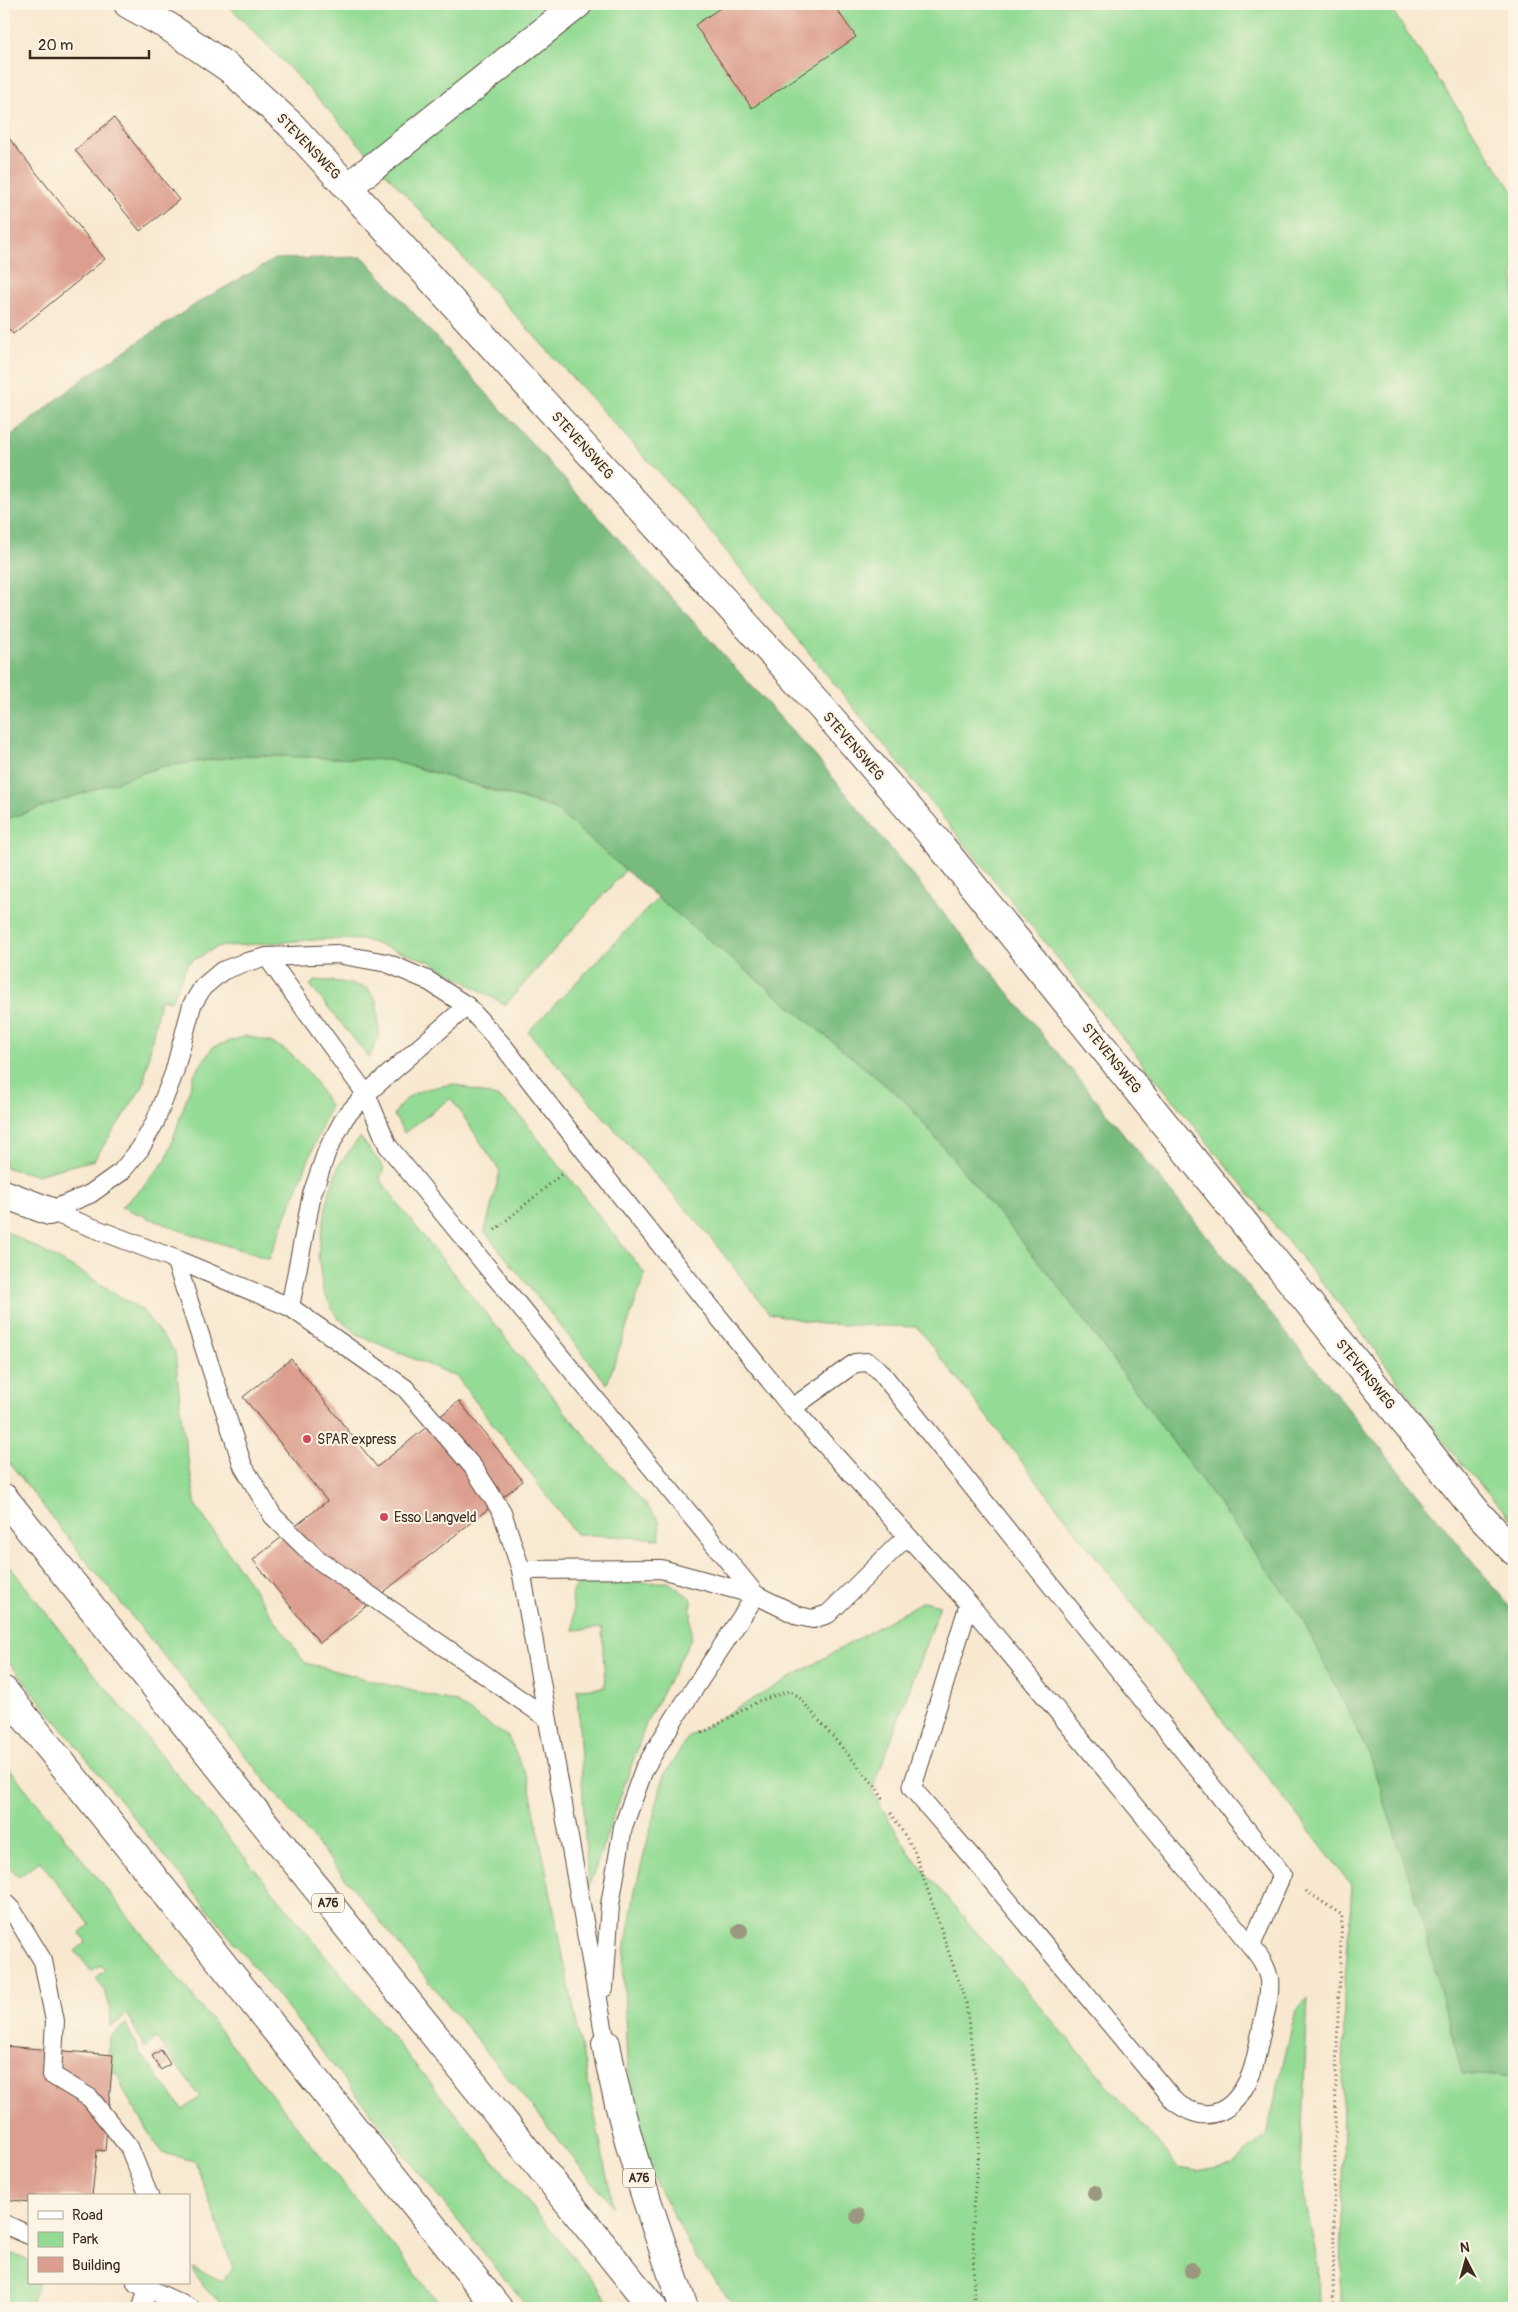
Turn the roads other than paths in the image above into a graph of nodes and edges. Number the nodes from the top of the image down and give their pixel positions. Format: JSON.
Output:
{"nodes":[{"id":1,"x":128,"y":4,"type":"edge"},
{"id":2,"x":578,"y":4,"type":"edge"},
{"id":3,"x":348,"y":187,"type":"junction"},
{"id":4,"x":267,"y":957,"type":"junction"},
{"id":5,"x":467,"y":1006,"type":"junction"},
{"id":6,"x":366,"y":1094,"type":"junction"},
{"id":7,"x":4,"y":1194,"type":"edge"},
{"id":8,"x":49,"y":1211,"type":"junction"},
{"id":9,"x":175,"y":1259,"type":"junction"},
{"id":10,"x":290,"y":1307,"type":"junction"},
{"id":11,"x":792,"y":1408,"type":"junction"},
{"id":12,"x":4,"y":1498,"type":"edge"},
{"id":13,"x":906,"y":1536,"type":"junction"},
{"id":14,"x":1514,"y":1552,"type":"edge"},
{"id":15,"x":521,"y":1570,"type":"junction"},
{"id":16,"x":756,"y":1595,"type":"junction"},
{"id":17,"x":969,"y":1604,"type":"junction"},
{"id":18,"x":4,"y":1692,"type":"edge"},
{"id":19,"x":547,"y":1718,"type":"junction"},
{"id":20,"x":4,"y":1902,"type":"edge"},
{"id":21,"x":1251,"y":1946,"type":"junction"},
{"id":22,"x":606,"y":2044,"type":"junction"},
{"id":23,"x":148,"y":2194,"type":"edge"},
{"id":24,"x":4,"y":2224,"type":"edge"},
{"id":25,"x":28,"y":2236,"type":"edge"},
{"id":26,"x":144,"y":2285,"type":"edge"},
{"id":27,"x":142,"y":2308,"type":"edge"},
{"id":28,"x":190,"y":2308,"type":"edge"},
{"id":29,"x":498,"y":2308,"type":"edge"},
{"id":30,"x":653,"y":2308,"type":"edge"},
{"id":31,"x":684,"y":2308,"type":"edge"}],
"edges":[{"from":1,"to":3,"type":"main road","name":"STEVENSWEG"},
{"from":2,"to":3,"type":"main road"},
{"from":3,"to":14,"type":"main road","name":"STEVENSWEG"},
{"from":4,"to":5,"type":"lane"},
{"from":4,"to":6,"type":"lane"},
{"from":4,"to":8,"type":"lane"},
{"from":5,"to":6,"type":"lane"},
{"from":5,"to":11,"type":"lane"},
{"from":6,"to":10,"type":"lane"},
{"from":6,"to":16,"type":"lane"},
{"from":7,"to":8,"type":"main road","number":"A76"},
{"from":8,"to":9,"type":"lane","number":"A76"},
{"from":9,"to":10,"type":"lane","number":"A76"},
{"from":9,"to":19,"type":"lane"},
{"from":10,"to":15,"type":"lane","number":"A76"},
{"from":11,"to":13,"type":"lane"},
{"from":11,"to":21,"type":"lane"},
{"from":12,"to":30,"type":"main road","number":"A76"},
{"from":13,"to":16,"type":"lane"},
{"from":13,"to":17,"type":"lane"},
{"from":15,"to":16,"type":"lane"},
{"from":15,"to":19,"type":"lane","number":"A76"},
{"from":16,"to":22,"type":"lane","number":"A76"},
{"from":17,"to":21,"type":"lane"},
{"from":17,"to":21,"type":"lane"},
{"from":18,"to":29,"type":"main road"},
{"from":19,"to":22,"type":"lane","number":"A76"},
{"from":20,"to":23,"type":"lane"},
{"from":22,"to":31,"type":"main road","number":"A76"},
{"from":24,"to":25,"type":"lane"},
{"from":26,"to":27,"type":"lane"},
{"from":26,"to":28,"type":"lane"}]}
